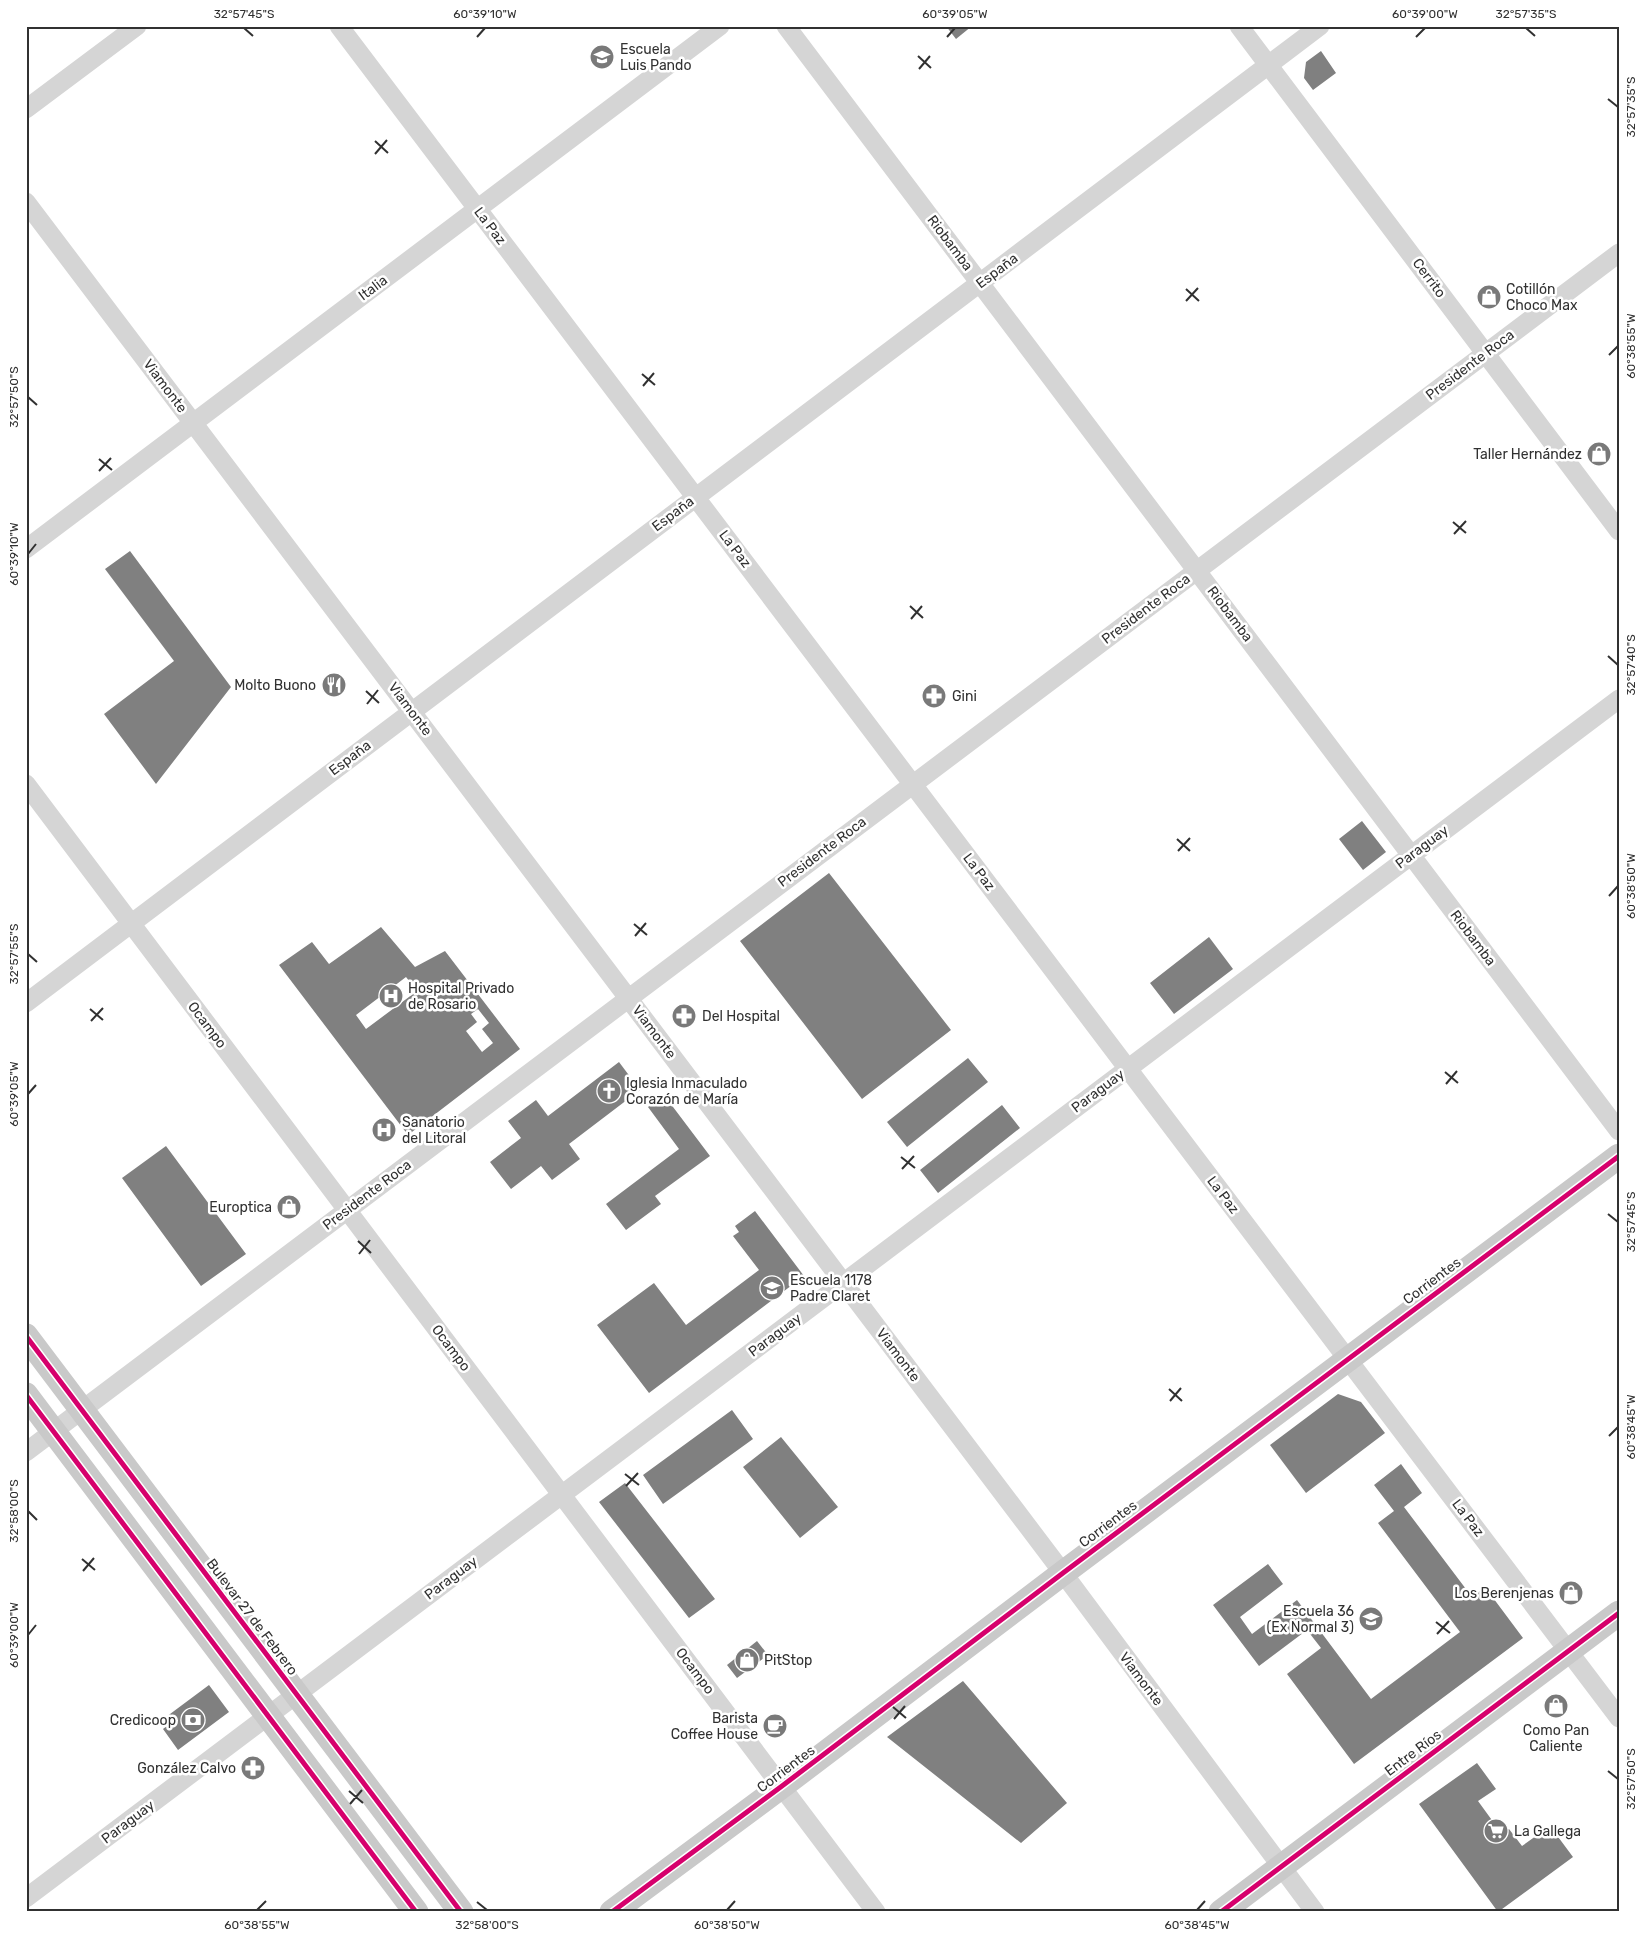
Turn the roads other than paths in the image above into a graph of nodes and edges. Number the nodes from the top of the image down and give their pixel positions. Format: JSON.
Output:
{"nodes":[{"id":1,"x":136,"y":26,"type":"edge"},
{"id":2,"x":339,"y":26,"type":"edge"},
{"id":3,"x":720,"y":26,"type":"edge"},
{"id":4,"x":786,"y":26,"type":"edge"},
{"id":5,"x":1239,"y":26,"type":"edge"},
{"id":6,"x":1320,"y":26,"type":"edge"},
{"id":7,"x":1268,"y":65,"type":"junction"},
{"id":8,"x":26,"y":109,"type":"edge"},
{"id":9,"x":26,"y":202,"type":"edge"},
{"id":10,"x":477,"y":209,"type":"junction"},
{"id":11,"x":1619,"y":253,"type":"edge"},
{"id":12,"x":980,"y":283,"type":"junction"},
{"id":13,"x":1486,"y":354,"type":"junction"},
{"id":14,"x":193,"y":423,"type":"junction"},
{"id":15,"x":696,"y":498,"type":"junction"},
{"id":16,"x":1619,"y":530,"type":"edge"},
{"id":17,"x":26,"y":549,"type":"edge"},
{"id":18,"x":1197,"y":571,"type":"junction"},
{"id":19,"x":1619,"y":699,"type":"edge"},
{"id":20,"x":412,"y":712,"type":"junction"},
{"id":21,"x":26,"y":784,"type":"edge"},
{"id":22,"x":913,"y":784,"type":"junction"},
{"id":23,"x":1411,"y":855,"type":"junction"},
{"id":24,"x":131,"y":924,"type":"junction"},
{"id":25,"x":628,"y":998,"type":"junction"},
{"id":26,"x":26,"y":1003,"type":"edge"},
{"id":27,"x":1128,"y":1069,"type":"junction"},
{"id":28,"x":1619,"y":1131,"type":"edge"},
{"id":29,"x":1619,"y":1156,"type":"edge"},
{"id":30,"x":347,"y":1210,"type":"junction"},
{"id":31,"x":843,"y":1283,"type":"junction"},
{"id":32,"x":26,"y":1336,"type":"edge"},
{"id":33,"x":1347,"y":1359,"type":"junction"},
{"id":34,"x":26,"y":1395,"type":"edge"},
{"id":35,"x":82,"y":1410,"type":"junction"},
{"id":36,"x":53,"y":1431,"type":"junction"},
{"id":37,"x":26,"y":1452,"type":"edge"},
{"id":38,"x":562,"y":1495,"type":"junction"},
{"id":39,"x":1062,"y":1573,"type":"junction"},
{"id":40,"x":1619,"y":1613,"type":"edge"},
{"id":41,"x":1568,"y":1651,"type":"junction"},
{"id":42,"x":296,"y":1694,"type":"junction"},
{"id":43,"x":269,"y":1717,"type":"junction"},
{"id":44,"x":1619,"y":1718,"type":"edge"},
{"id":45,"x":782,"y":1786,"type":"junction"},
{"id":46,"x":1281,"y":1867,"type":"junction"},
{"id":47,"x":26,"y":1898,"type":"edge"},
{"id":48,"x":623,"y":1909,"type":"edge"},
{"id":49,"x":416,"y":1912,"type":"edge"},
{"id":50,"x":461,"y":1912,"type":"edge"},
{"id":51,"x":876,"y":1912,"type":"edge"},
{"id":52,"x":1221,"y":1912,"type":"edge"},
{"id":53,"x":1315,"y":1912,"type":"edge"}],
"edges":[{"from":1,"to":8,"type":"street"},
{"from":2,"to":10,"type":"street","name":"La Paz"},
{"from":3,"to":10,"type":"street","name":"Italia"},
{"from":4,"to":12,"type":"street","name":"Riobamba"},
{"from":5,"to":7,"type":"street","name":"Cerrito"},
{"from":6,"to":7,"type":"street","name":"España"},
{"from":7,"to":12,"type":"street","name":"España"},
{"from":7,"to":13,"type":"street","name":"Cerrito"},
{"from":9,"to":14,"type":"street","name":"Viamonte"},
{"from":10,"to":14,"type":"street","name":"Italia"},
{"from":10,"to":15,"type":"street","name":"La Paz"},
{"from":11,"to":13,"type":"street","name":"Presidente Roca"},
{"from":12,"to":15,"type":"street","name":"España"},
{"from":12,"to":18,"type":"street","name":"Riobamba"},
{"from":13,"to":16,"type":"street","name":"Cerrito"},
{"from":13,"to":18,"type":"street","name":"Presidente Roca"},
{"from":14,"to":17,"type":"street","name":"Italia"},
{"from":14,"to":20,"type":"street","name":"Viamonte"},
{"from":15,"to":20,"type":"street","name":"España"},
{"from":15,"to":22,"type":"street","name":"La Paz"},
{"from":18,"to":22,"type":"street","name":"Presidente Roca"},
{"from":18,"to":23,"type":"street","name":"Riobamba"},
{"from":19,"to":23,"type":"street","name":"Paraguay"},
{"from":20,"to":24,"type":"street","name":"España"},
{"from":20,"to":25,"type":"street","name":"Viamonte"},
{"from":21,"to":24,"type":"street","name":"Ocampo"},
{"from":22,"to":25,"type":"street","name":"Presidente Roca"},
{"from":22,"to":27,"type":"street","name":"La Paz"},
{"from":23,"to":27,"type":"street","name":"Paraguay"},
{"from":23,"to":28,"type":"street","name":"Riobamba"},
{"from":24,"to":26,"type":"street","name":"España"},
{"from":24,"to":30,"type":"street","name":"Ocampo"},
{"from":25,"to":30,"type":"street","name":"Presidente Roca"},
{"from":25,"to":31,"type":"street","name":"Viamonte"},
{"from":27,"to":31,"type":"street","name":"Paraguay"},
{"from":27,"to":33,"type":"street","name":"La Paz"},
{"from":29,"to":33,"type":"main road","name":"Corrientes"},
{"from":30,"to":35,"type":"street","name":"Presidente Roca"},
{"from":30,"to":38,"type":"street","name":"Ocampo"},
{"from":31,"to":38,"type":"street","name":"Paraguay"},
{"from":31,"to":39,"type":"street","name":"Viamonte"},
{"from":32,"to":35,"type":"main road","name":"Bulevar 27 de Febrero"},
{"from":33,"to":39,"type":"main road","name":"Corrientes"},
{"from":33,"to":41,"type":"street","name":"La Paz"},
{"from":34,"to":36,"type":"main road"},
{"from":35,"to":36,"type":"street","name":"Presidente Roca"},
{"from":35,"to":42,"type":"main road","name":"Bulevar 27 de Febrero"},
{"from":36,"to":37,"type":"street","name":"Presidente Roca"},
{"from":36,"to":43,"type":"main road"},
{"from":38,"to":42,"type":"street","name":"Paraguay"},
{"from":38,"to":45,"type":"street","name":"Ocampo"},
{"from":39,"to":45,"type":"main road","name":"Corrientes"},
{"from":39,"to":46,"type":"street","name":"Viamonte"},
{"from":40,"to":41,"type":"main road","name":"Entre Ríos"},
{"from":41,"to":44,"type":"street","name":"La Paz"},
{"from":41,"to":46,"type":"main road","name":"Entre Ríos"},
{"from":42,"to":43,"type":"street","name":"Paraguay"},
{"from":42,"to":50,"type":"main road","name":"Bulevar 27 de Febrero"},
{"from":43,"to":47,"type":"street","name":"Paraguay"},
{"from":43,"to":49,"type":"main road"},
{"from":45,"to":48,"type":"main road","name":"Corrientes"},
{"from":45,"to":51,"type":"street","name":"Ocampo"},
{"from":46,"to":52,"type":"main road","name":"Entre Ríos"},
{"from":46,"to":53,"type":"street","name":"Viamonte"}]}
